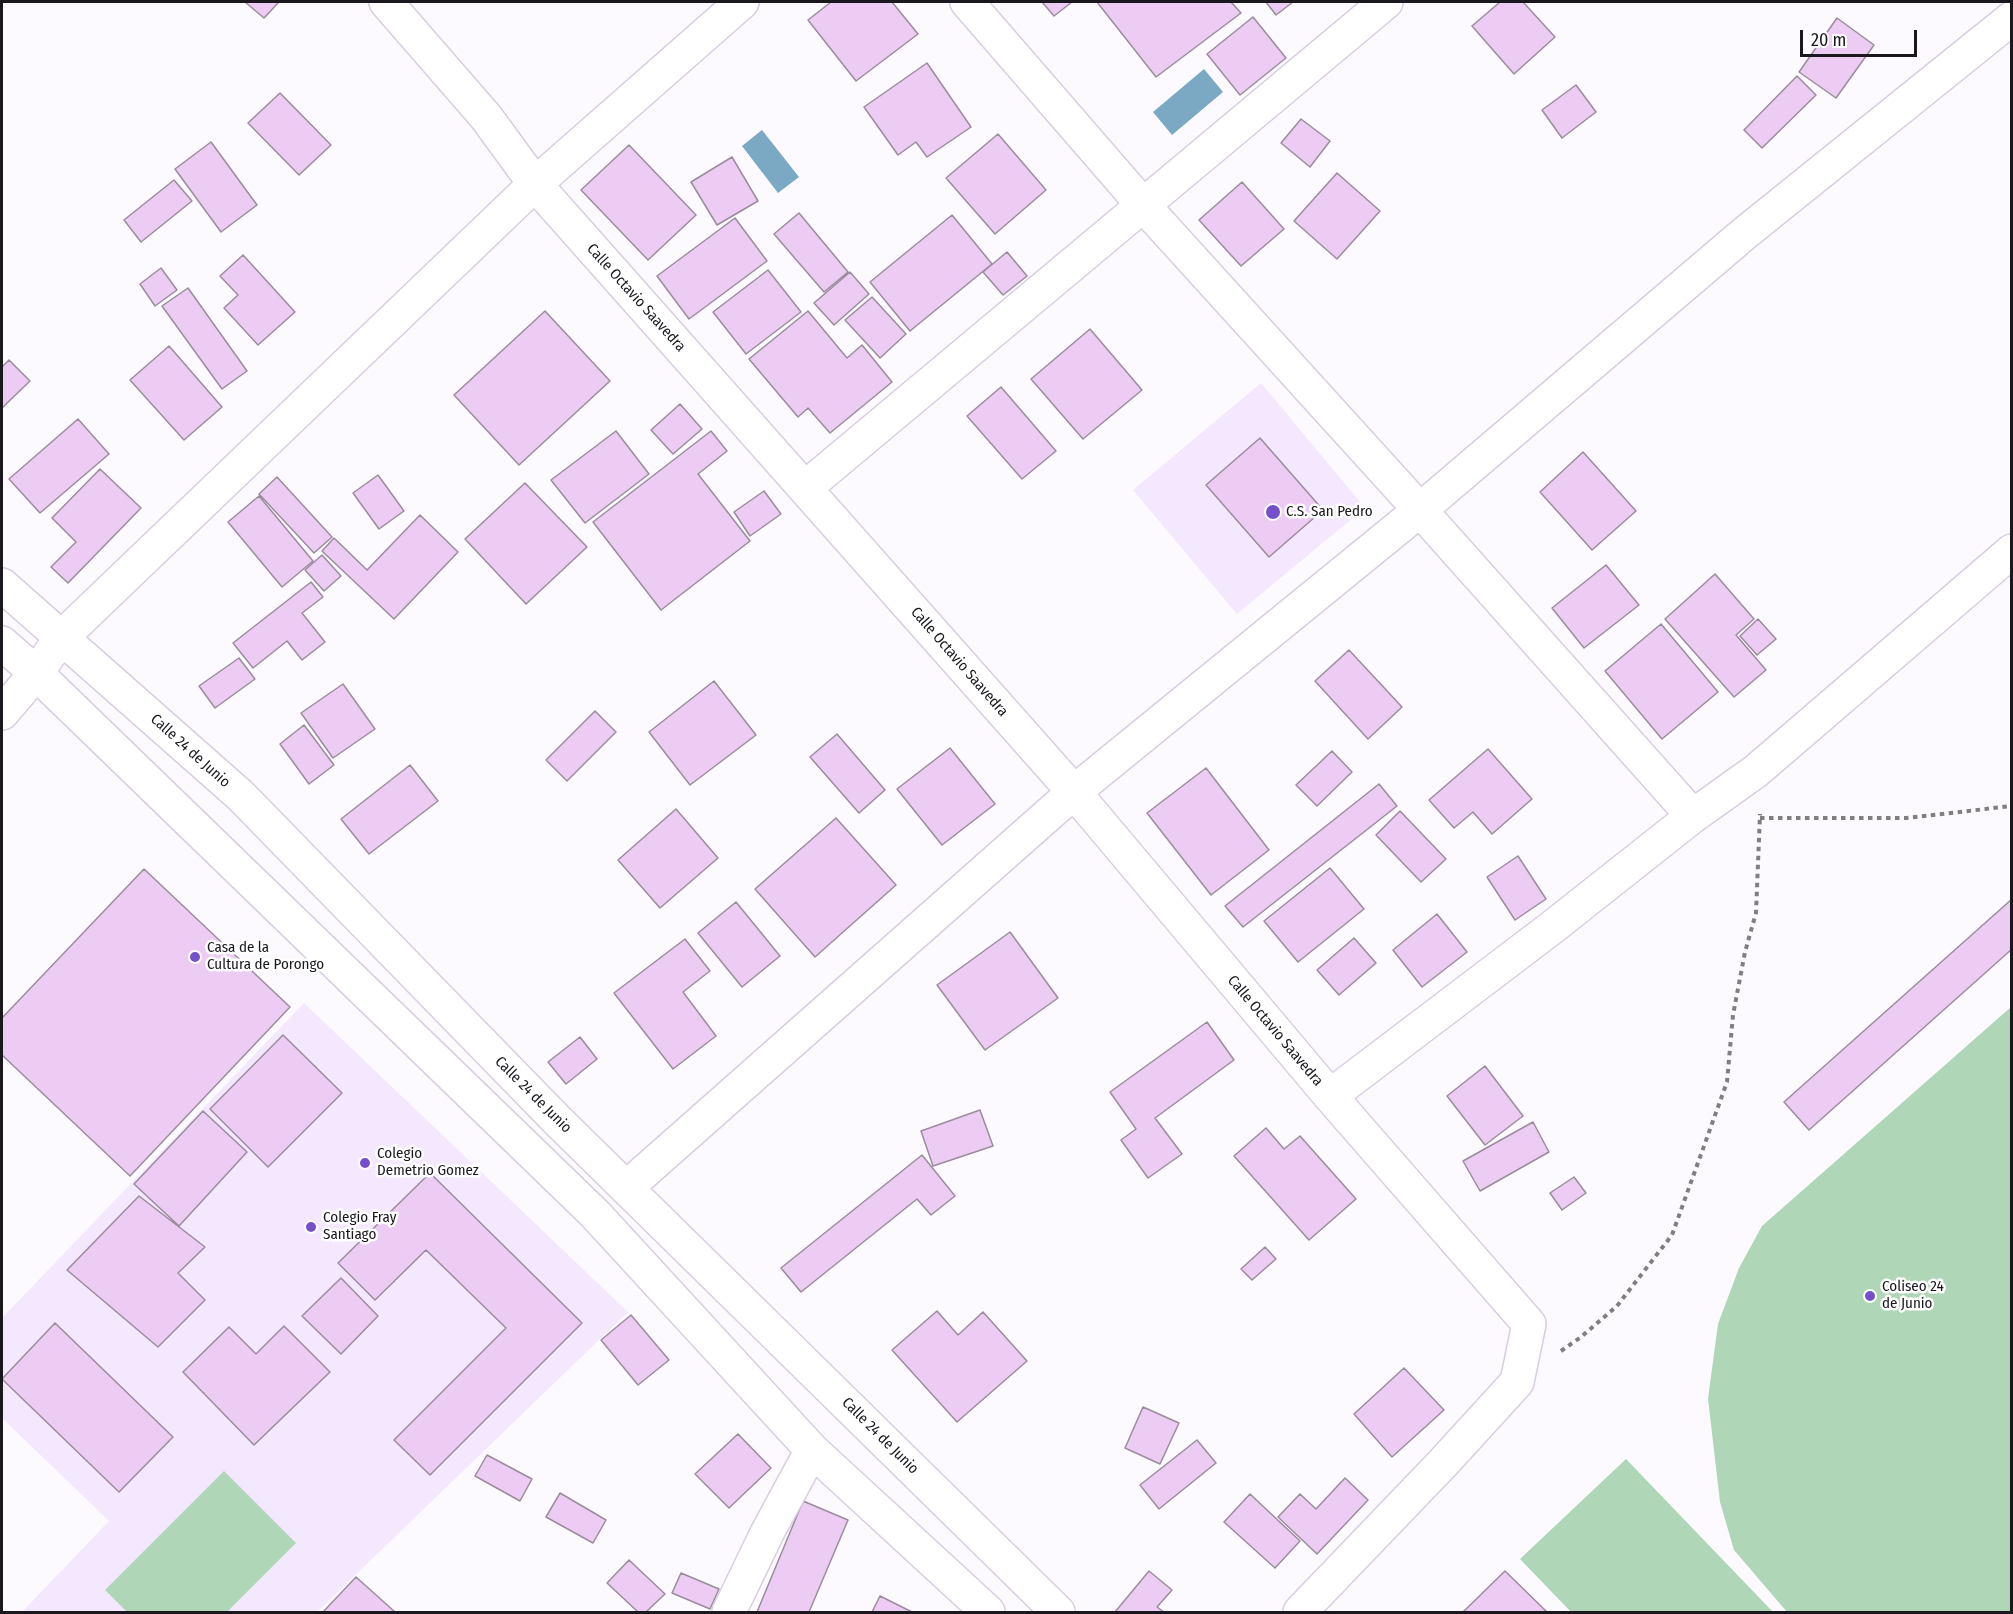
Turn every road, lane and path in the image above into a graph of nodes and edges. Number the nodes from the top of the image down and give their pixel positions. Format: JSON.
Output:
{"nodes":[{"id":1,"x":386,"y":2,"type":"edge"},
{"id":2,"x":742,"y":2,"type":"edge"},
{"id":3,"x":967,"y":2,"type":"edge"},
{"id":4,"x":1386,"y":2,"type":"edge"},
{"id":5,"x":2012,"y":18,"type":"edge"},
{"id":6,"x":535,"y":184,"type":"junction"},
{"id":7,"x":1143,"y":205,"type":"junction"},
{"id":8,"x":805,"y":488,"type":"junction"},
{"id":9,"x":1420,"y":510,"type":"junction"},
{"id":10,"x":2012,"y":551,"type":"edge"},
{"id":11,"x":2,"y":585,"type":"edge"},
{"id":12,"x":62,"y":637,"type":"junction"},
{"id":13,"x":2,"y":643,"type":"edge"},
{"id":14,"x":36,"y":673,"type":"junction"},
{"id":15,"x":2,"y":713,"type":"edge"},
{"id":16,"x":1756,"y":771,"type":"junction"},
{"id":17,"x":1074,"y":792,"type":"junction"},
{"id":18,"x":2012,"y":806,"type":"edge"},
{"id":19,"x":1693,"y":816,"type":"junction"},
{"id":20,"x":1749,"y":817,"type":"dead end"},
{"id":21,"x":1760,"y":818,"type":"junction"},
{"id":22,"x":1330,"y":1096,"type":"junction"},
{"id":23,"x":626,"y":1188,"type":"junction"},
{"id":24,"x":1517,"y":1382,"type":"junction"},
{"id":25,"x":812,"y":1450,"type":"junction"},
{"id":26,"x":729,"y":1612,"type":"edge"},
{"id":27,"x":988,"y":1612,"type":"edge"},
{"id":28,"x":1058,"y":1612,"type":"edge"},
{"id":29,"x":1300,"y":1612,"type":"edge"}],
"edges":[{"from":1,"to":6,"type":"street","name":"Calle Octavio Saavedra"},
{"from":2,"to":6,"type":"street"},
{"from":3,"to":7,"type":"street"},
{"from":4,"to":7,"type":"street"},
{"from":5,"to":9,"type":"street"},
{"from":6,"to":8,"type":"street","name":"Calle Octavio Saavedra"},
{"from":6,"to":12,"type":"street"},
{"from":7,"to":8,"type":"street"},
{"from":7,"to":9,"type":"street"},
{"from":8,"to":17,"type":"street","name":"Calle Octavio Saavedra"},
{"from":9,"to":17,"type":"street"},
{"from":9,"to":19,"type":"street"},
{"from":10,"to":16,"type":"street"},
{"from":11,"to":12,"type":"street","name":"Calle 24 de Junio"},
{"from":12,"to":14,"type":"street"},
{"from":12,"to":23,"type":"street","name":"Calle 24 de Junio"},
{"from":13,"to":14,"type":"street"},
{"from":14,"to":15,"type":"street"},
{"from":14,"to":25,"type":"street"},
{"from":16,"to":19,"type":"street"},
{"from":16,"to":21,"type":"path"},
{"from":17,"to":22,"type":"street","name":"Calle Octavio Saavedra"},
{"from":17,"to":23,"type":"street"},
{"from":18,"to":21,"type":"path"},
{"from":19,"to":22,"type":"street"},
{"from":20,"to":21,"type":"path"},
{"from":21,"to":24,"type":"path"},
{"from":22,"to":24,"type":"street","name":"Calle Octavio Saavedra"},
{"from":23,"to":28,"type":"street","name":"Calle 24 de Junio"},
{"from":24,"to":29,"type":"street"},
{"from":25,"to":26,"type":"street"},
{"from":25,"to":27,"type":"street"}]}
